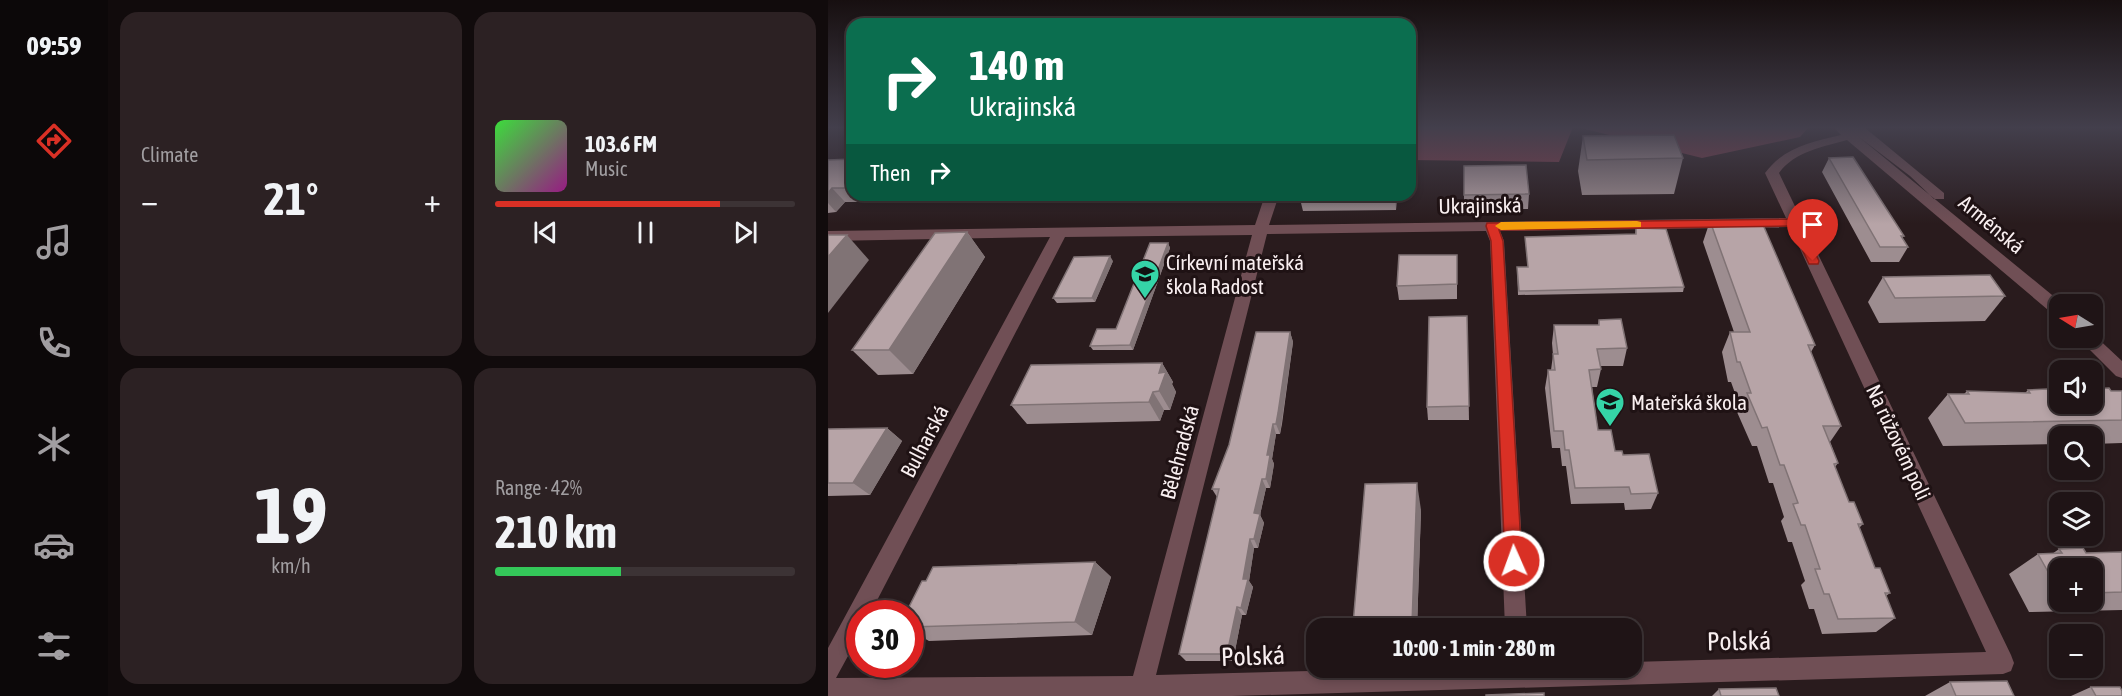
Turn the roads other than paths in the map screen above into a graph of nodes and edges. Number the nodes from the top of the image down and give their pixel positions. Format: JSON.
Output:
{"nodes":[{"id":1,"x":1781,"y":159,"type":"edge"},
{"id":2,"x":1879,"y":159,"type":"edge"},
{"id":3,"x":1895,"y":159,"type":"edge"},
{"id":4,"x":1270,"y":201,"type":"edge"},
{"id":5,"x":1795,"y":222,"type":"junction"},
{"id":6,"x":1491,"y":226,"type":"junction"},
{"id":7,"x":1261,"y":229,"type":"junction"},
{"id":8,"x":1060,"y":233,"type":"junction"},
{"id":9,"x":828,"y":236,"type":"edge"},
{"id":10,"x":2046,"y":298,"type":"junction"},
{"id":11,"x":2049,"y":301,"type":"edge"},
{"id":12,"x":2098,"y":348,"type":"edge"},
{"id":13,"x":2122,"y":371,"type":"edge"},
{"id":14,"x":1516,"y":618,"type":"edge"},
{"id":15,"x":2003,"y":663,"type":"joint"},
{"id":16,"x":1642,"y":669,"type":"edge"},
{"id":17,"x":828,"y":671,"type":"edge"},
{"id":18,"x":1353,"y":678,"type":"edge"},
{"id":19,"x":1141,"y":687,"type":"junction"},
{"id":20,"x":828,"y":690,"type":"edge"}],
"edges":[{"from":1,"to":5,"type":"street"},
{"from":2,"to":10,"type":"street","name":"Arménská"},
{"from":3,"to":10,"type":"street"},
{"from":4,"to":7,"type":"street","name":"Bělehradská"},
{"from":5,"to":6,"type":"street","name":"Ukrajinská"},
{"from":5,"to":15,"type":"street","name":"Na růžovém poli"},
{"from":6,"to":7,"type":"street","name":"Ukrajinská"},
{"from":6,"to":14,"type":"street"},
{"from":7,"to":8,"type":"street","name":"Ukrajinská"},
{"from":7,"to":19,"type":"street","name":"Bělehradská"},
{"from":8,"to":9,"type":"street","name":"Ukrajinská"},
{"from":8,"to":17,"type":"street","name":"Bulharská"},
{"from":10,"to":11,"type":"street","name":"Arménská"},
{"from":12,"to":13,"type":"street"},
{"from":15,"to":16,"type":"street","name":"Polská"},
{"from":18,"to":19,"type":"street","name":"Polská"},
{"from":19,"to":20,"type":"street","name":"Polská"}]}
